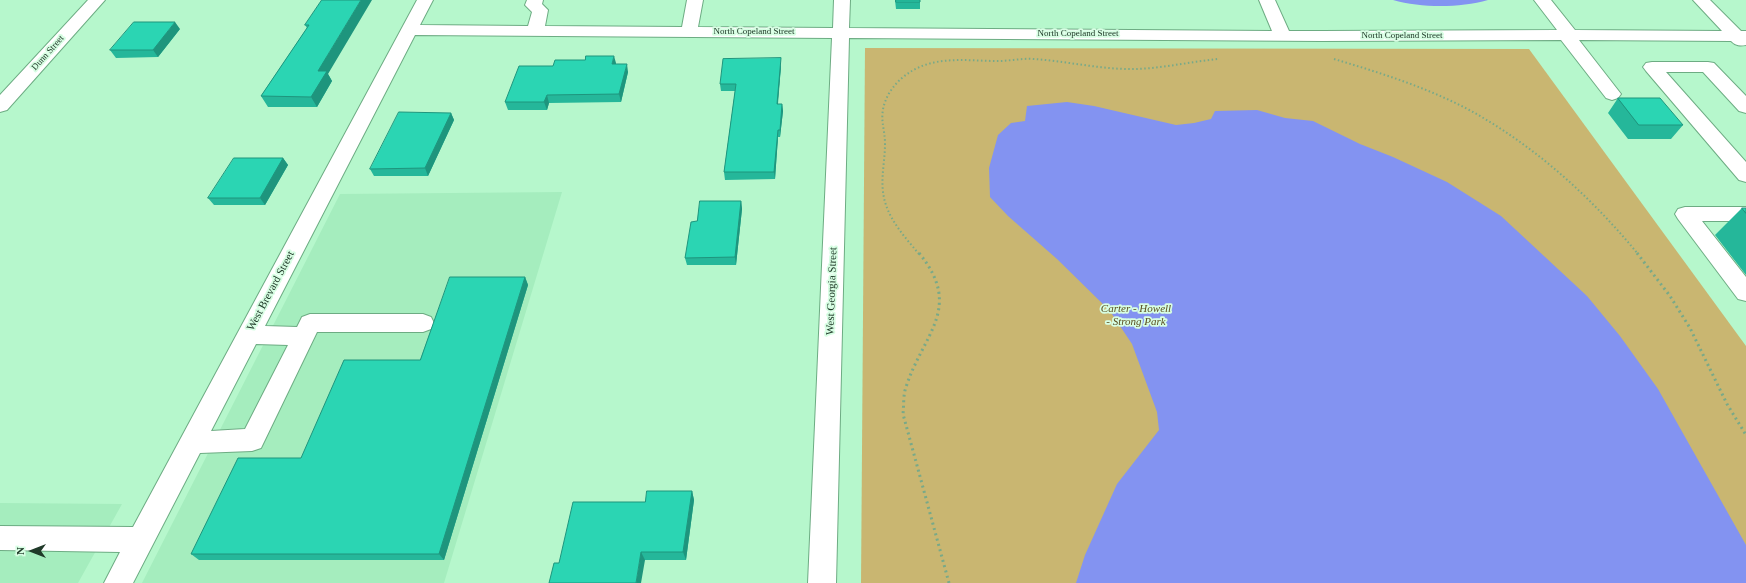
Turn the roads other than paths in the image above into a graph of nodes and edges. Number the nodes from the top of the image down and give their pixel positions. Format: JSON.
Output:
{"nodes":[{"id":1,"x":97,"y":0,"type":"edge"},
{"id":2,"x":425,"y":0,"type":"edge"},
{"id":3,"x":535,"y":0,"type":"edge"},
{"id":4,"x":695,"y":0,"type":"edge"},
{"id":5,"x":842,"y":0,"type":"edge"},
{"id":6,"x":1267,"y":0,"type":"edge"},
{"id":7,"x":1542,"y":0,"type":"edge"},
{"id":8,"x":1701,"y":0,"type":"edge"},
{"id":9,"x":409,"y":30,"type":"junction"},
{"id":10,"x":534,"y":31,"type":"junction"},
{"id":11,"x":689,"y":32,"type":"junction"},
{"id":12,"x":841,"y":32,"type":"junction"},
{"id":13,"x":1283,"y":35,"type":"junction"},
{"id":14,"x":1568,"y":35,"type":"junction"},
{"id":15,"x":1743,"y":39,"type":"edge"},
{"id":16,"x":1612,"y":94,"type":"dead end"},
{"id":17,"x":1744,"y":104,"type":"edge"},
{"id":18,"x":0,"y":106,"type":"edge"},
{"id":19,"x":1746,"y":175,"type":"edge"},
{"id":20,"x":1746,"y":214,"type":"edge"},
{"id":21,"x":1746,"y":293,"type":"edge"},
{"id":22,"x":423,"y":323,"type":"dead end"},
{"id":23,"x":248,"y":335,"type":"junction"},
{"id":24,"x":304,"y":336,"type":"junction"},
{"id":25,"x":193,"y":442,"type":"junction"},
{"id":26,"x":0,"y":538,"type":"edge"},
{"id":27,"x":141,"y":540,"type":"junction"},
{"id":28,"x":118,"y":583,"type":"edge"},
{"id":29,"x":822,"y":583,"type":"edge"}],
"edges":[{"from":1,"to":18,"type":"street","name":"Dunn Street"},
{"from":2,"to":9,"type":"street","name":"West Brevard Street"},
{"from":3,"to":10,"type":"street"},
{"from":4,"to":11,"type":"street"},
{"from":5,"to":12,"type":"street","name":"West Georgia Street"},
{"from":6,"to":13,"type":"street"},
{"from":7,"to":14,"type":"street"},
{"from":8,"to":15,"type":"street"},
{"from":9,"to":10,"type":"street","name":"North Copeland Street"},
{"from":9,"to":23,"type":"street","name":"West Brevard Street"},
{"from":10,"to":11,"type":"street","name":"North Copeland Street"},
{"from":11,"to":12,"type":"street","name":"North Copeland Street"},
{"from":12,"to":13,"type":"street","name":"North Copeland Street"},
{"from":12,"to":29,"type":"street","name":"West Georgia Street"},
{"from":13,"to":14,"type":"street","name":"North Copeland Street"},
{"from":14,"to":15,"type":"street","name":"North Copeland Street"},
{"from":14,"to":16,"type":"street"},
{"from":17,"to":19,"type":"street"},
{"from":20,"to":21,"type":"street"},
{"from":22,"to":24,"type":"street"},
{"from":23,"to":24,"type":"street"},
{"from":23,"to":25,"type":"street","name":"West Brevard Street"},
{"from":24,"to":25,"type":"street"},
{"from":25,"to":27,"type":"street","name":"West Brevard Street"},
{"from":26,"to":27,"type":"street"},
{"from":27,"to":28,"type":"street","name":"West Brevard Street"}]}
